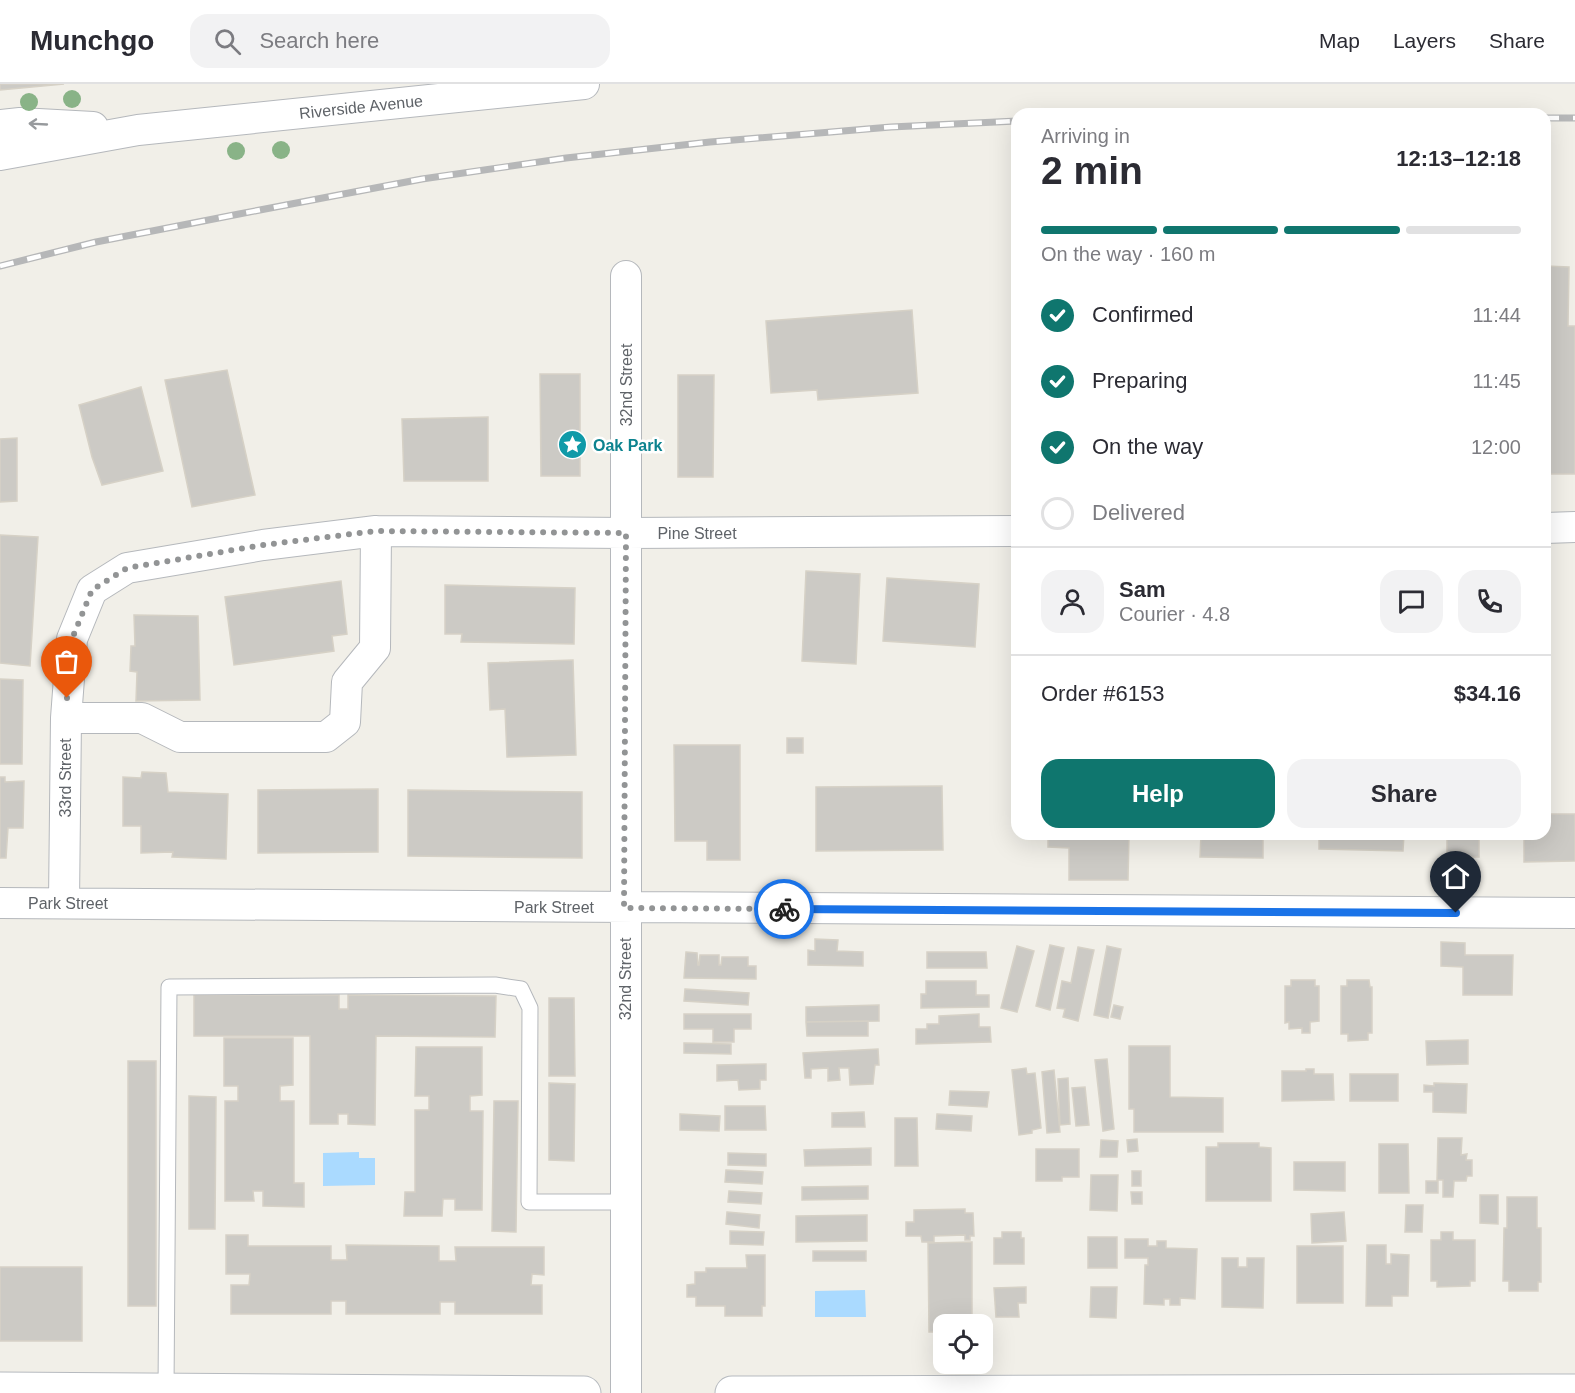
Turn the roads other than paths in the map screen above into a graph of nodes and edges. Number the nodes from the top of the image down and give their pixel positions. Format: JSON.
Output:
{"nodes":[{"id":1,"x":584,"y":84,"type":"edge"},
{"id":2,"x":0,"y":125,"type":"edge"},
{"id":3,"x":138,"y":130,"type":"junction"},
{"id":4,"x":0,"y":155,"type":"edge"},
{"id":5,"x":626,"y":276,"type":"dead end"},
{"id":6,"x":1575,"y":527,"type":"edge"},
{"id":7,"x":1551,"y":528,"type":"edge"},
{"id":8,"x":376,"y":531,"type":"junction"},
{"id":9,"x":1011,"y":531,"type":"edge"},
{"id":10,"x":626,"y":533,"type":"junction"},
{"id":11,"x":127,"y":568,"type":"joint"},
{"id":12,"x":66,"y":718,"type":"junction"},
{"id":13,"x":0,"y":903,"type":"edge"},
{"id":14,"x":64,"y":903,"type":"junction"},
{"id":15,"x":624,"y":908,"type":"junction"},
{"id":16,"x":1575,"y":913,"type":"edge"},
{"id":17,"x":625,"y":1202,"type":"junction"},
{"id":18,"x":0,"y":1389,"type":"edge"},
{"id":19,"x":166,"y":1390,"type":"junction"},
{"id":20,"x":1575,"y":1391,"type":"edge"},
{"id":21,"x":584,"y":1393,"type":"edge"},
{"id":22,"x":626,"y":1393,"type":"edge"},
{"id":23,"x":732,"y":1393,"type":"edge"}],
"edges":[{"from":1,"to":3,"type":"street","name":"Riverside Avenue"},
{"from":3,"to":2,"type":"street","name":"Riverside Avenue","one_way":true},
{"from":3,"to":4,"type":"street","name":"Riverside Avenue"},
{"from":5,"to":10,"type":"street","name":"32nd Street"},
{"from":6,"to":7,"type":"street"},
{"from":8,"to":10,"type":"street","name":"Pine Street"},
{"from":8,"to":11,"type":"street","name":"Pine Street"},
{"from":8,"to":12,"type":"street"},
{"from":9,"to":10,"type":"street","name":"Pine Street"},
{"from":10,"to":15,"type":"street","name":"32nd Street"},
{"from":11,"to":12,"type":"street","name":"33rd Street"},
{"from":12,"to":14,"type":"street","name":"33rd Street"},
{"from":13,"to":14,"type":"street","name":"Park Street"},
{"from":14,"to":15,"type":"street","name":"Park Street"},
{"from":15,"to":16,"type":"street","name":"Park Street"},
{"from":15,"to":17,"type":"street","name":"32nd Street"},
{"from":17,"to":19,"type":"lane"},
{"from":17,"to":22,"type":"street","name":"32nd Street"},
{"from":18,"to":19,"type":"main road"},
{"from":19,"to":21,"type":"main road"},
{"from":20,"to":23,"type":"main road"}]}
